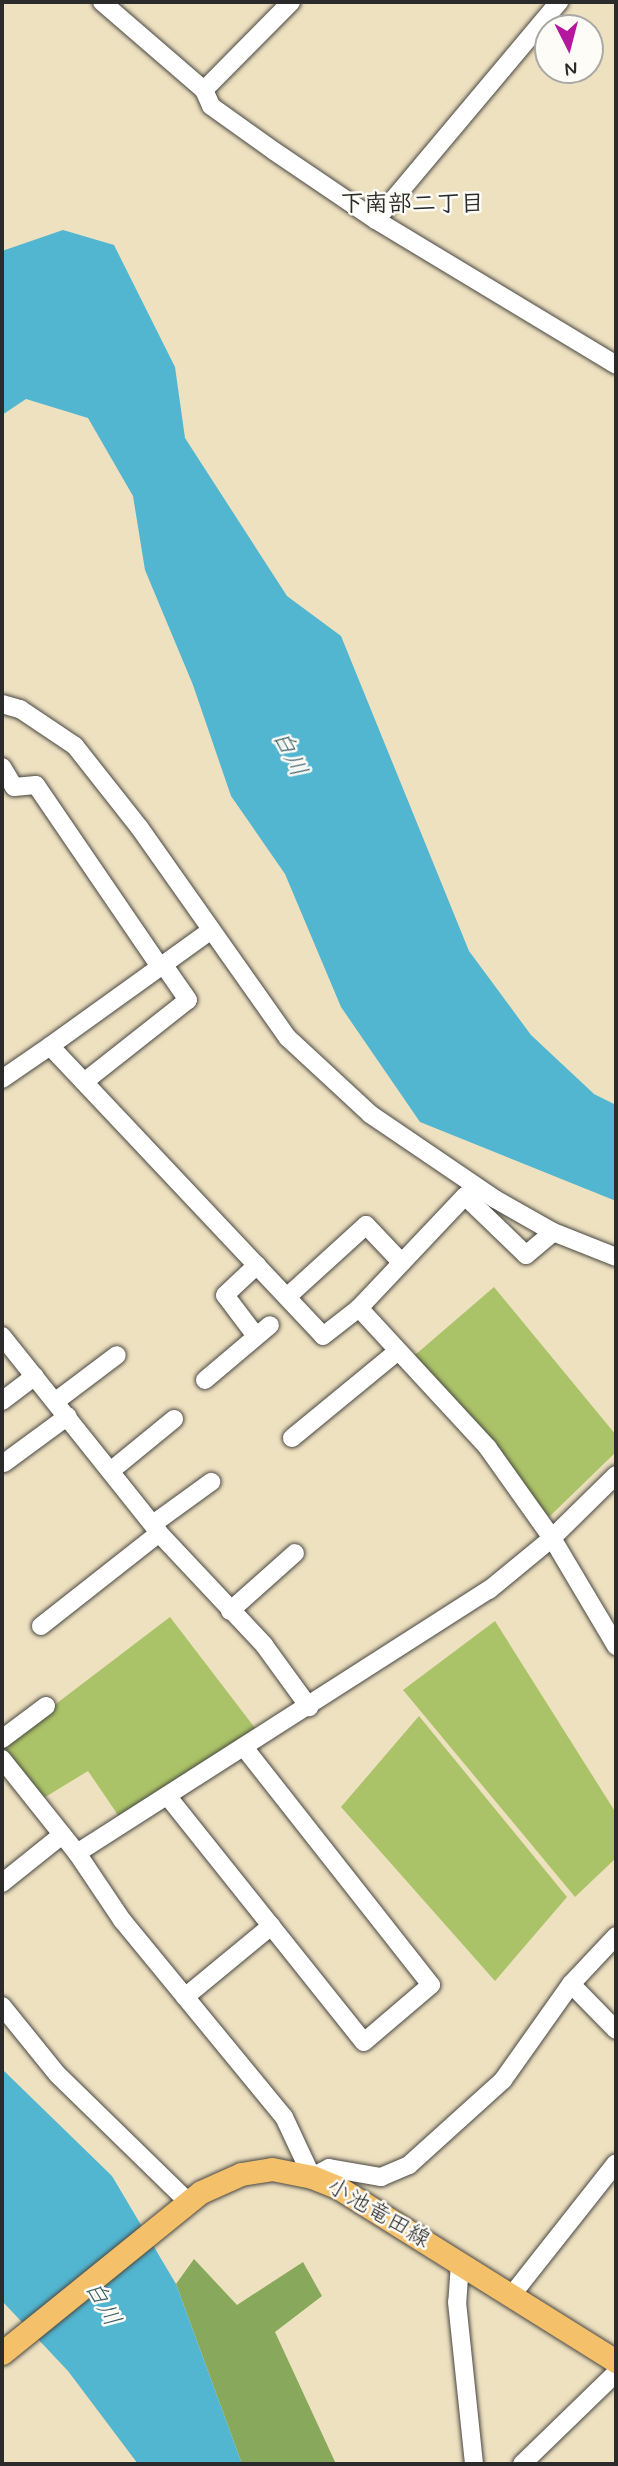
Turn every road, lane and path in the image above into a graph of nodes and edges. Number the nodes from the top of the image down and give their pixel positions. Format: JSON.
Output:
{"nodes":[{"id":1,"x":102,"y":2,"type":"edge"},
{"id":2,"x":291,"y":2,"type":"edge"},
{"id":3,"x":559,"y":2,"type":"edge"},
{"id":4,"x":204,"y":90,"type":"junction"},
{"id":5,"x":376,"y":220,"type":"junction"},
{"id":6,"x":616,"y":365,"type":"edge"},
{"id":7,"x":2,"y":704,"type":"edge"},
{"id":8,"x":2,"y":767,"type":"edge"},
{"id":9,"x":210,"y":931,"type":"junction"},
{"id":10,"x":162,"y":965,"type":"junction"},
{"id":11,"x":50,"y":1046,"type":"junction"},
{"id":12,"x":2,"y":1079,"type":"edge"},
{"id":13,"x":84,"y":1082,"type":"junction"},
{"id":14,"x":553,"y":1232,"type":"junction"},
{"id":15,"x":616,"y":1257,"type":"edge"},
{"id":16,"x":402,"y":1262,"type":"junction"},
{"id":17,"x":257,"y":1265,"type":"junction"},
{"id":18,"x":287,"y":1297,"type":"junction"},
{"id":19,"x":359,"y":1308,"type":"junction"},
{"id":20,"x":2,"y":1336,"type":"edge"},
{"id":21,"x":398,"y":1351,"type":"junction"},
{"id":22,"x":117,"y":1355,"type":"dead end"},
{"id":23,"x":35,"y":1376,"type":"junction"},
{"id":24,"x":205,"y":1380,"type":"dead end"},
{"id":25,"x":2,"y":1401,"type":"edge"},
{"id":26,"x":56,"y":1401,"type":"junction"},
{"id":27,"x":68,"y":1416,"type":"junction"},
{"id":28,"x":174,"y":1419,"type":"dead end"},
{"id":29,"x":292,"y":1438,"type":"dead end"},
{"id":30,"x":4,"y":1463,"type":"dead end"},
{"id":31,"x":113,"y":1469,"type":"junction"},
{"id":32,"x":616,"y":1475,"type":"edge"},
{"id":33,"x":211,"y":1482,"type":"dead end"},
{"id":34,"x":156,"y":1528,"type":"junction"},
{"id":35,"x":552,"y":1538,"type":"junction"},
{"id":36,"x":295,"y":1553,"type":"dead end"},
{"id":37,"x":230,"y":1611,"type":"junction"},
{"id":38,"x":41,"y":1626,"type":"dead end"},
{"id":39,"x":616,"y":1646,"type":"edge"},
{"id":40,"x":46,"y":1706,"type":"dead end"},
{"id":41,"x":309,"y":1707,"type":"junction"},
{"id":42,"x":2,"y":1740,"type":"edge"},
{"id":43,"x":244,"y":1747,"type":"junction"},
{"id":44,"x":3,"y":1764,"type":"edge"},
{"id":45,"x":169,"y":1798,"type":"junction"},
{"id":46,"x":62,"y":1835,"type":"junction"},
{"id":47,"x":77,"y":1853,"type":"junction"},
{"id":48,"x":2,"y":1883,"type":"edge"},
{"id":49,"x":271,"y":1926,"type":"junction"},
{"id":50,"x":616,"y":1936,"type":"edge"},
{"id":51,"x":571,"y":1984,"type":"junction"},
{"id":52,"x":185,"y":1997,"type":"junction"},
{"id":53,"x":2,"y":2006,"type":"edge"},
{"id":54,"x":616,"y":2030,"type":"edge"},
{"id":55,"x":616,"y":2163,"type":"edge"},
{"id":56,"x":312,"y":2176,"type":"junction"},
{"id":57,"x":188,"y":2202,"type":"junction"},
{"id":58,"x":460,"y":2263,"type":"junction"},
{"id":59,"x":512,"y":2296,"type":"junction"},
{"id":60,"x":6,"y":2350,"type":"edge"},
{"id":61,"x":616,"y":2361,"type":"edge"},
{"id":62,"x":616,"y":2373,"type":"edge"},
{"id":63,"x":474,"y":2464,"type":"edge"},
{"id":64,"x":522,"y":2464,"type":"edge"}],
"edges":[{"from":1,"to":4,"type":"street"},
{"from":2,"to":4,"type":"street"},
{"from":3,"to":5,"type":"street"},
{"from":4,"to":5,"type":"street"},
{"from":5,"to":6,"type":"street"},
{"from":7,"to":9,"type":"street"},
{"from":8,"to":10,"type":"street"},
{"from":9,"to":10,"type":"street"},
{"from":9,"to":14,"type":"street"},
{"from":10,"to":11,"type":"street"},
{"from":10,"to":13,"type":"street"},
{"from":11,"to":12,"type":"street"},
{"from":11,"to":13,"type":"street"},
{"from":13,"to":17,"type":"street"},
{"from":14,"to":15,"type":"street"},
{"from":14,"to":16,"type":"street"},
{"from":16,"to":18,"type":"street"},
{"from":16,"to":19,"type":"street"},
{"from":17,"to":18,"type":"street"},
{"from":17,"to":24,"type":"street"},
{"from":18,"to":19,"type":"street"},
{"from":19,"to":21,"type":"street"},
{"from":20,"to":23,"type":"street"},
{"from":21,"to":29,"type":"street"},
{"from":21,"to":35,"type":"street"},
{"from":22,"to":26,"type":"street"},
{"from":23,"to":25,"type":"street"},
{"from":23,"to":26,"type":"street"},
{"from":26,"to":27,"type":"street"},
{"from":27,"to":30,"type":"street"},
{"from":27,"to":31,"type":"street"},
{"from":28,"to":31,"type":"street"},
{"from":31,"to":34,"type":"street"},
{"from":32,"to":35,"type":"street"},
{"from":33,"to":34,"type":"street"},
{"from":34,"to":37,"type":"street"},
{"from":34,"to":38,"type":"street"},
{"from":35,"to":39,"type":"street"},
{"from":35,"to":41,"type":"street"},
{"from":36,"to":37,"type":"street"},
{"from":37,"to":41,"type":"street"},
{"from":40,"to":42,"type":"street"},
{"from":41,"to":43,"type":"street"},
{"from":43,"to":45,"type":"street"},
{"from":43,"to":49,"type":"street"},
{"from":44,"to":46,"type":"street"},
{"from":45,"to":47,"type":"street"},
{"from":45,"to":49,"type":"street"},
{"from":46,"to":47,"type":"street"},
{"from":46,"to":48,"type":"street"},
{"from":47,"to":52,"type":"street"},
{"from":49,"to":52,"type":"street"},
{"from":50,"to":51,"type":"street"},
{"from":51,"to":54,"type":"street"},
{"from":51,"to":56,"type":"street"},
{"from":52,"to":56,"type":"street"},
{"from":53,"to":57,"type":"street"},
{"from":55,"to":59,"type":"street"},
{"from":56,"to":57,"type":"main road","name":"小池竜田線"},
{"from":56,"to":58,"type":"main road","name":"小池竜田線"},
{"from":57,"to":60,"type":"main road","name":"小池竜田線"},
{"from":58,"to":59,"type":"main road","name":"小池竜田線"},
{"from":58,"to":63,"type":"street"},
{"from":59,"to":61,"type":"main road","name":"小池竜田線"},
{"from":62,"to":64,"type":"street"}]}
